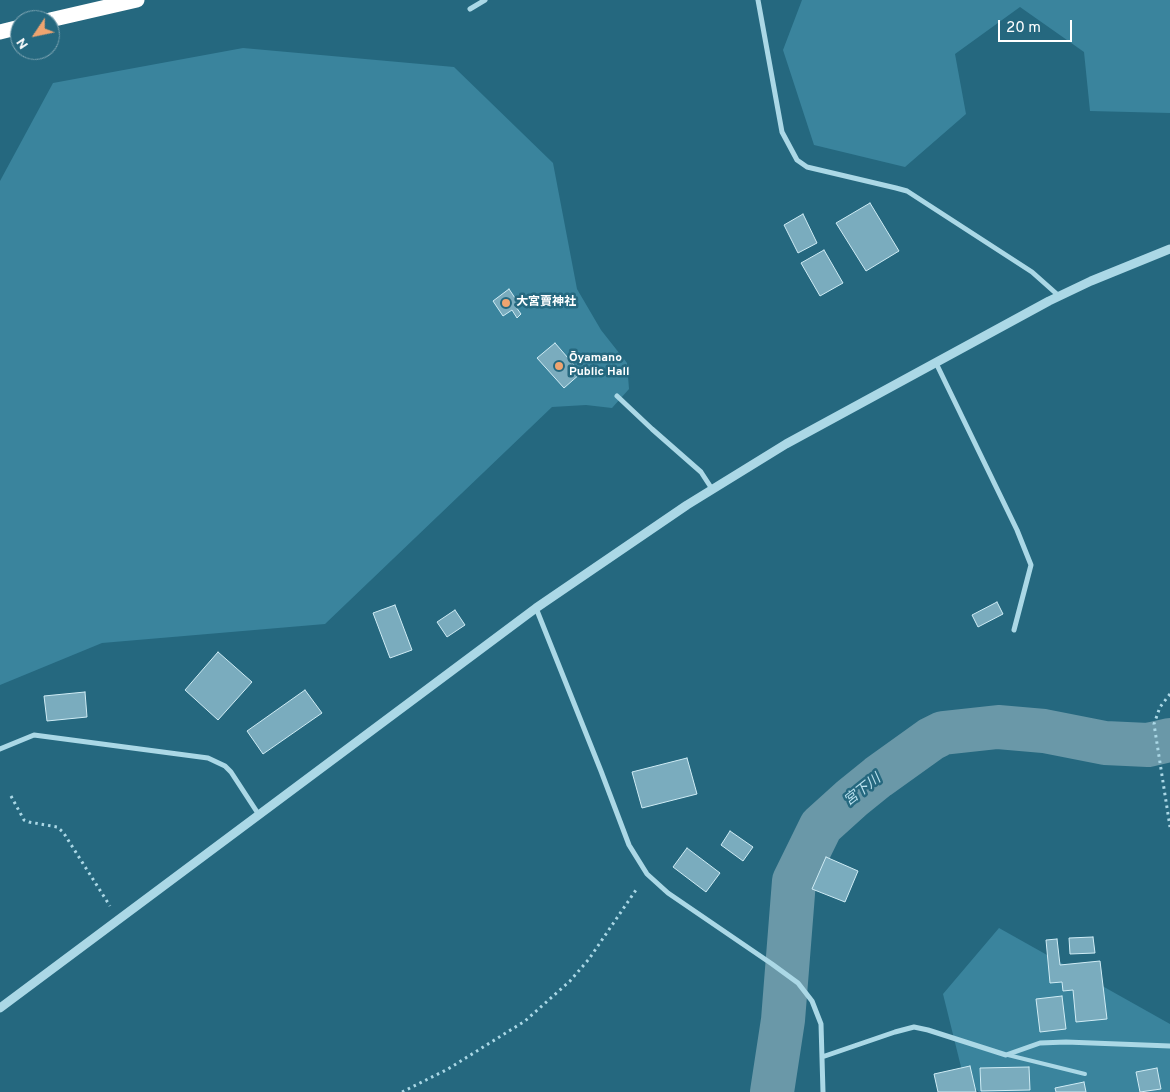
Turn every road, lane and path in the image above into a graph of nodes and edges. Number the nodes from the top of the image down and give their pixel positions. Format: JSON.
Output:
{"nodes":[{"id":1,"x":137,"y":0,"type":"edge"},
{"id":2,"x":485,"y":0,"type":"edge"},
{"id":3,"x":758,"y":0,"type":"edge"},
{"id":4,"x":470,"y":10,"type":"dead end"},
{"id":5,"x":60,"y":18,"type":"edge"},
{"id":6,"x":1170,"y":249,"type":"edge"},
{"id":7,"x":1059,"y":296,"type":"junction"},
{"id":8,"x":936,"y":363,"type":"junction"},
{"id":9,"x":617,"y":396,"type":"dead end"},
{"id":10,"x":712,"y":489,"type":"junction"},
{"id":11,"x":536,"y":608,"type":"junction"},
{"id":12,"x":1014,"y":630,"type":"dead end"},
{"id":13,"x":1170,"y":694,"type":"edge"},
{"id":14,"x":0,"y":749,"type":"edge"},
{"id":15,"x":11,"y":796,"type":"dead end"},
{"id":16,"x":259,"y":815,"type":"junction"},
{"id":17,"x":1170,"y":827,"type":"edge"},
{"id":18,"x":647,"y":874,"type":"junction"},
{"id":19,"x":119,"y":919,"type":"junction"},
{"id":20,"x":0,"y":1008,"type":"edge"},
{"id":21,"x":1170,"y":1046,"type":"edge"},
{"id":22,"x":1006,"y":1054,"type":"junction"},
{"id":23,"x":822,"y":1057,"type":"junction"},
{"id":24,"x":1085,"y":1074,"type":"dead end"},
{"id":25,"x":402,"y":1092,"type":"edge"},
{"id":26,"x":823,"y":1092,"type":"edge"}],
"edges":[{"from":1,"to":5,"type":"highway"},
{"from":2,"to":4,"type":"street"},
{"from":3,"to":7,"type":"street"},
{"from":6,"to":7,"type":"street"},
{"from":7,"to":8,"type":"street"},
{"from":8,"to":10,"type":"street"},
{"from":8,"to":12,"type":"street"},
{"from":9,"to":10,"type":"street"},
{"from":10,"to":11,"type":"street"},
{"from":11,"to":16,"type":"street"},
{"from":11,"to":18,"type":"street"},
{"from":13,"to":17,"type":"path"},
{"from":14,"to":16,"type":"street"},
{"from":15,"to":19,"type":"path"},
{"from":16,"to":19,"type":"street"},
{"from":18,"to":23,"type":"street"},
{"from":18,"to":25,"type":"path"},
{"from":19,"to":20,"type":"street"},
{"from":21,"to":22,"type":"street"},
{"from":22,"to":23,"type":"street"},
{"from":22,"to":24,"type":"lane"},
{"from":23,"to":26,"type":"street"}]}
